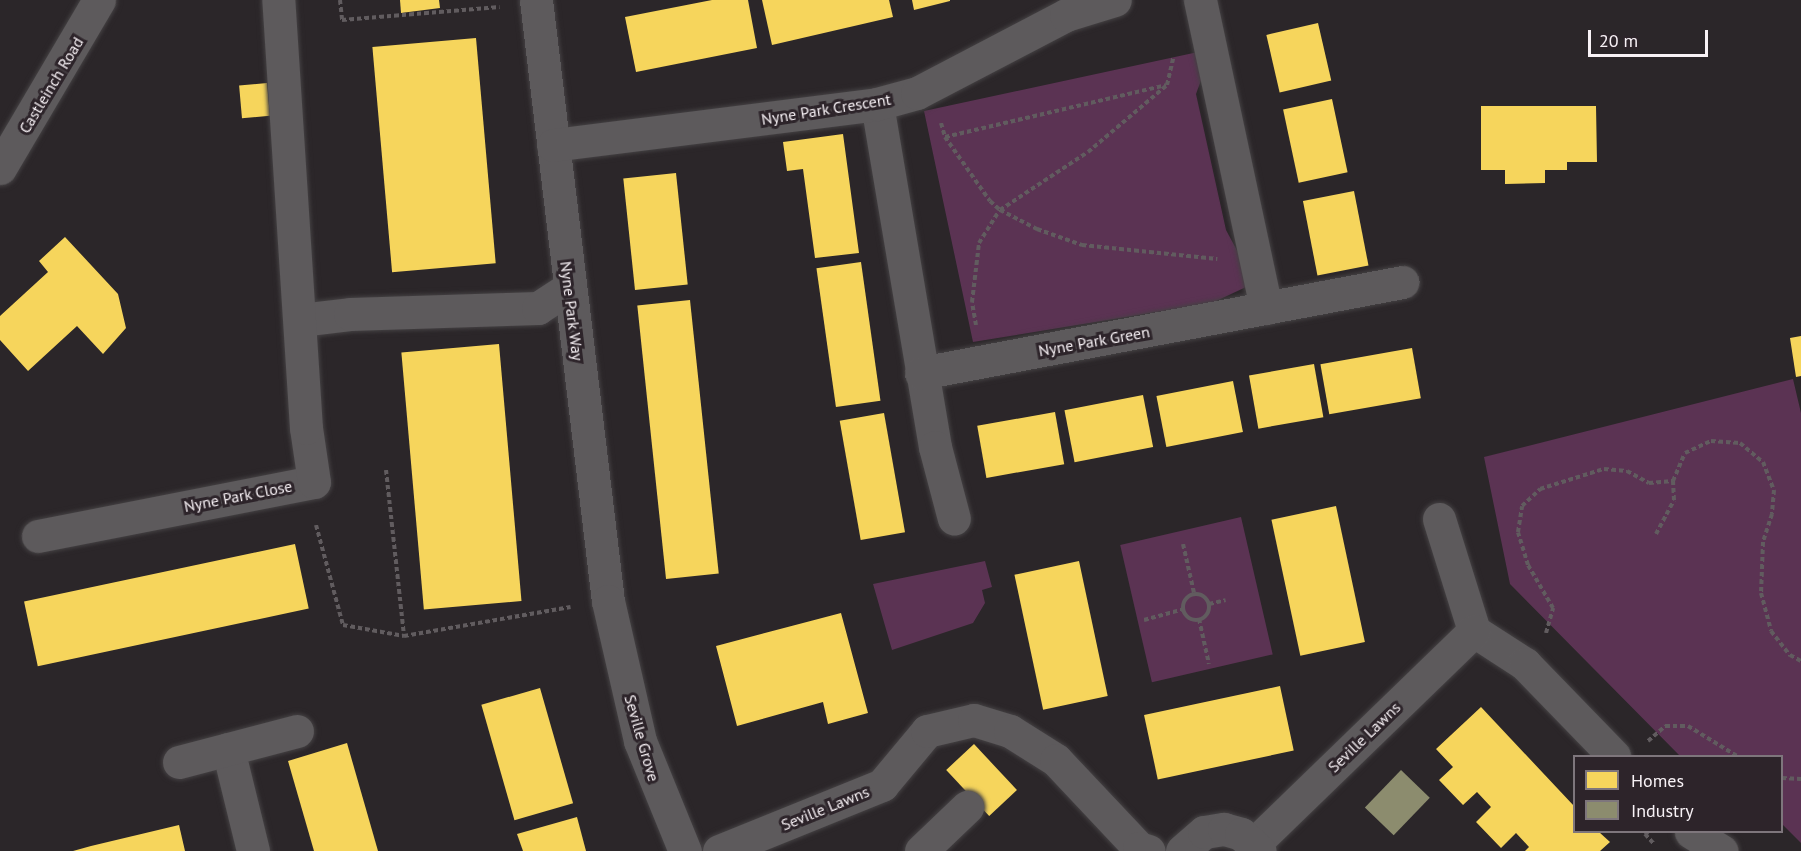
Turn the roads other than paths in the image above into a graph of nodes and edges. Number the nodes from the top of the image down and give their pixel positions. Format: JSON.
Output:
{"nodes":[{"id":1,"x":99,"y":0,"type":"edge"},
{"id":2,"x":278,"y":0,"type":"edge"},
{"id":3,"x":536,"y":0,"type":"edge"},
{"id":4,"x":1115,"y":0,"type":"edge"},
{"id":5,"x":1200,"y":0,"type":"edge"},
{"id":6,"x":877,"y":104,"type":"junction"},
{"id":7,"x":553,"y":145,"type":"junction"},
{"id":8,"x":0,"y":168,"type":"edge"},
{"id":9,"x":1402,"y":282,"type":"dead end"},
{"id":10,"x":569,"y":288,"type":"junction"},
{"id":11,"x":1266,"y":308,"type":"junction"},
{"id":12,"x":300,"y":320,"type":"junction"},
{"id":13,"x":921,"y":372,"type":"junction"},
{"id":14,"x":954,"y":519,"type":"dead end"},
{"id":15,"x":1439,"y":519,"type":"dead end"},
{"id":16,"x":38,"y":536,"type":"dead end"},
{"id":17,"x":610,"y":611,"type":"joint"},
{"id":18,"x":1474,"y":631,"type":"junction"},
{"id":19,"x":297,"y":730,"type":"dead end"},
{"id":20,"x":228,"y":749,"type":"junction"},
{"id":21,"x":1627,"y":753,"type":"edge"},
{"id":22,"x":179,"y":762,"type":"dead end"},
{"id":23,"x":967,"y":807,"type":"dead end"},
{"id":24,"x":1694,"y":833,"type":"edge"},
{"id":25,"x":1257,"y":847,"type":"edge"},
{"id":26,"x":253,"y":851,"type":"edge"},
{"id":27,"x":685,"y":851,"type":"edge"},
{"id":28,"x":719,"y":851,"type":"edge"},
{"id":29,"x":921,"y":851,"type":"edge"},
{"id":30,"x":1149,"y":851,"type":"edge"},
{"id":31,"x":1182,"y":851,"type":"edge"},
{"id":32,"x":1722,"y":851,"type":"edge"}],
"edges":[{"from":1,"to":8,"type":"street","name":"Castleinch Road"},
{"from":2,"to":12,"type":"street","name":"Nyne Park Close"},
{"from":3,"to":7,"type":"street","name":"Nyne Park Way"},
{"from":4,"to":6,"type":"street","name":"Nyne Park Crescent"},
{"from":5,"to":11,"type":"street"},
{"from":6,"to":7,"type":"street","name":"Nyne Park Crescent"},
{"from":6,"to":13,"type":"street"},
{"from":7,"to":10,"type":"street","name":"Nyne Park Way"},
{"from":9,"to":11,"type":"street","name":"Nyne Park Green"},
{"from":10,"to":12,"type":"street"},
{"from":10,"to":17,"type":"street","name":"Nyne Park Way"},
{"from":11,"to":13,"type":"street","name":"Nyne Park Green"},
{"from":12,"to":16,"type":"street","name":"Nyne Park Close"},
{"from":13,"to":14,"type":"street"},
{"from":15,"to":18,"type":"street"},
{"from":17,"to":27,"type":"street","name":"Seville Grove"},
{"from":18,"to":21,"type":"street"},
{"from":18,"to":25,"type":"street","name":"Seville Lawns"},
{"from":19,"to":20,"type":"street"},
{"from":20,"to":22,"type":"street"},
{"from":20,"to":26,"type":"street"},
{"from":23,"to":29,"type":"street"},
{"from":24,"to":32,"type":"street"},
{"from":25,"to":31,"type":"street","name":"Seville Lawns"},
{"from":28,"to":30,"type":"street","name":"Seville Lawns"}]}
